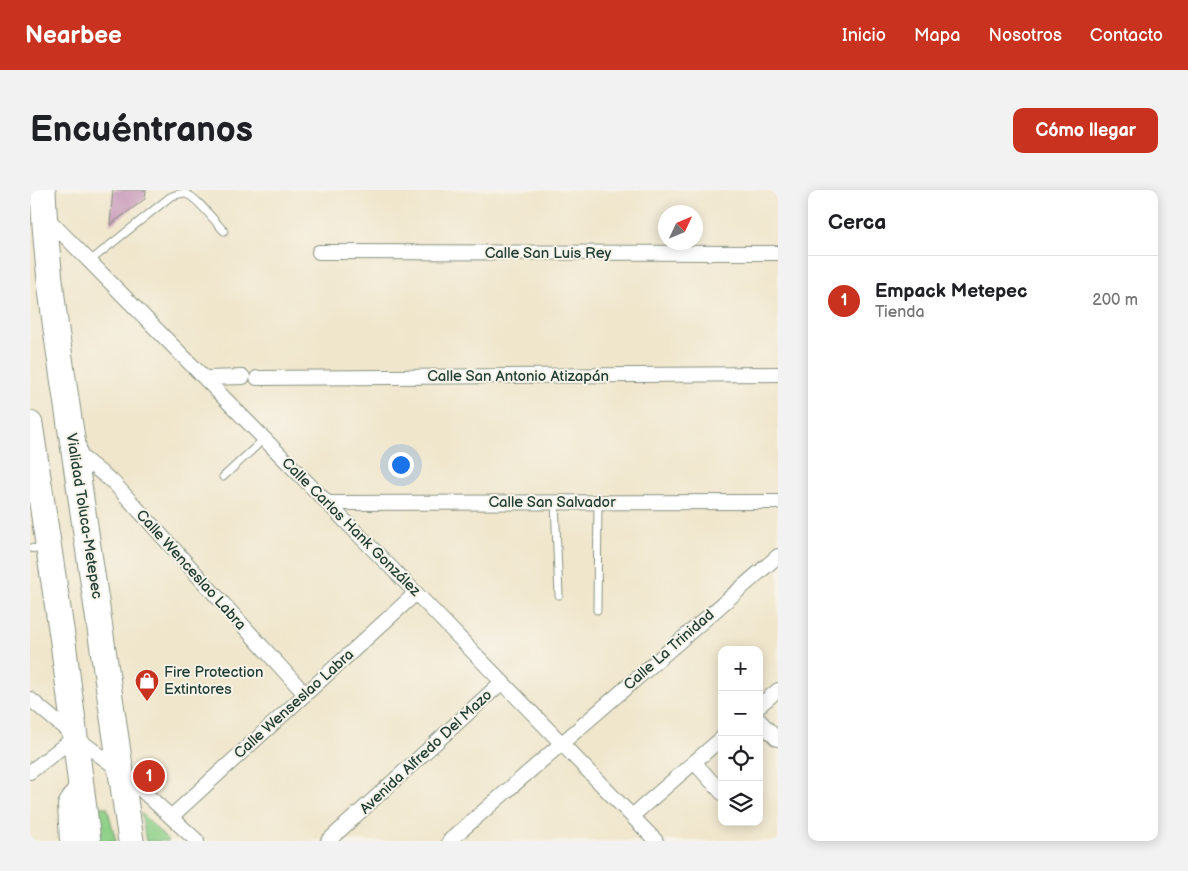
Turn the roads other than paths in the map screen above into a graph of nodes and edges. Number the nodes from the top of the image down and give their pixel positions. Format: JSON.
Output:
{"nodes":[{"id":1,"x":43,"y":190,"type":"edge"},
{"id":2,"x":44,"y":215,"type":"junction"},
{"id":3,"x":224,"y":231,"type":"dead end"},
{"id":4,"x":318,"y":252,"type":"dead end"},
{"id":5,"x":778,"y":253,"type":"edge"},
{"id":6,"x":90,"y":262,"type":"junction"},
{"id":7,"x":778,"y":374,"type":"edge"},
{"id":8,"x":206,"y":378,"type":"junction"},
{"id":9,"x":30,"y":431,"type":"edge"},
{"id":10,"x":264,"y":438,"type":"junction"},
{"id":11,"x":74,"y":451,"type":"junction"},
{"id":12,"x":223,"y":477,"type":"dead end"},
{"id":13,"x":598,"y":501,"type":"junction"},
{"id":14,"x":555,"y":502,"type":"junction"},
{"id":15,"x":778,"y":502,"type":"edge"},
{"id":16,"x":327,"y":503,"type":"junction"},
{"id":17,"x":40,"y":550,"type":"edge"},
{"id":18,"x":778,"y":556,"type":"edge"},
{"id":19,"x":416,"y":593,"type":"junction"},
{"id":20,"x":559,"y":595,"type":"dead end"},
{"id":21,"x":598,"y":610,"type":"dead end"},
{"id":22,"x":502,"y":682,"type":"junction"},
{"id":23,"x":778,"y":690,"type":"edge"},
{"id":24,"x":305,"y":694,"type":"junction"},
{"id":25,"x":30,"y":699,"type":"edge"},
{"id":26,"x":763,"y":703,"type":"edge"},
{"id":27,"x":763,"y":724,"type":"edge"},
{"id":28,"x":75,"y":737,"type":"junction"},
{"id":29,"x":778,"y":739,"type":"edge"},
{"id":30,"x":718,"y":741,"type":"edge"},
{"id":31,"x":561,"y":744,"type":"junction"},
{"id":32,"x":694,"y":762,"type":"junction"},
{"id":33,"x":121,"y":771,"type":"junction"},
{"id":34,"x":30,"y":772,"type":"edge"},
{"id":35,"x":81,"y":783,"type":"junction"},
{"id":36,"x":718,"y":789,"type":"edge"},
{"id":37,"x":172,"y":816,"type":"junction"},
{"id":38,"x":632,"y":816,"type":"junction"},
{"id":39,"x":70,"y":841,"type":"edge"},
{"id":40,"x":88,"y":841,"type":"edge"},
{"id":41,"x":130,"y":841,"type":"edge"},
{"id":42,"x":197,"y":841,"type":"edge"},
{"id":43,"x":328,"y":841,"type":"edge"},
{"id":44,"x":449,"y":841,"type":"edge"},
{"id":45,"x":656,"y":841,"type":"edge"}],
"edges":[{"from":1,"to":2,"type":"highway","name":"Vialidad Toluca-Metepec"},
{"from":2,"to":6,"type":"street","name":"Calle Carlos Hank González"},
{"from":2,"to":11,"type":"highway","name":"Vialidad Toluca-Metepec"},
{"from":3,"to":6,"type":"lane"},
{"from":4,"to":5,"type":"street","name":"Calle San Luis Rey"},
{"from":6,"to":8,"type":"street","name":"Calle Carlos Hank González"},
{"from":7,"to":8,"type":"street","name":"Calle San Antonio Atizapán"},
{"from":8,"to":10,"type":"street","name":"Calle Carlos Hank González"},
{"from":9,"to":17,"type":"highway"},
{"from":10,"to":12,"type":"lane"},
{"from":10,"to":16,"type":"street","name":"Calle Carlos Hank González"},
{"from":11,"to":24,"type":"street","name":"Calle Wenceslao Labra"},
{"from":11,"to":33,"type":"highway","name":"Vialidad Toluca-Metepec"},
{"from":13,"to":14,"type":"street","name":"Calle San Salvador"},
{"from":13,"to":15,"type":"street","name":"Calle San Salvador"},
{"from":13,"to":21,"type":"lane"},
{"from":14,"to":16,"type":"street","name":"Calle San Salvador"},
{"from":14,"to":20,"type":"lane"},
{"from":16,"to":19,"type":"street","name":"Calle Carlos Hank González"},
{"from":17,"to":28,"type":"highway"},
{"from":18,"to":31,"type":"street","name":"Calle La Trinidad"},
{"from":19,"to":22,"type":"street","name":"Calle Carlos Hank González"},
{"from":19,"to":24,"type":"street","name":"Calle Wenseslao Labra"},
{"from":22,"to":31,"type":"street","name":"Calle Carlos Hank González"},
{"from":22,"to":43,"type":"street","name":"Avenida Alfredo Del Mazo"},
{"from":23,"to":26,"type":"street"},
{"from":24,"to":37,"type":"street","name":"Calle Wenseslao Labra"},
{"from":25,"to":28,"type":"street"},
{"from":27,"to":29,"type":"street"},
{"from":28,"to":33,"type":"street"},
{"from":28,"to":34,"type":"street"},
{"from":28,"to":35,"type":"highway"},
{"from":30,"to":32,"type":"street"},
{"from":31,"to":38,"type":"street","name":"Calle Carlos Hank González"},
{"from":31,"to":44,"type":"street","name":"Calle La Trinidad"},
{"from":32,"to":36,"type":"street"},
{"from":32,"to":38,"type":"street"},
{"from":33,"to":37,"type":"street"},
{"from":33,"to":41,"type":"highway","name":"Vialidad Toluca-Metepec"},
{"from":35,"to":39,"type":"main road"},
{"from":35,"to":40,"type":"highway"},
{"from":37,"to":42,"type":"street"},
{"from":38,"to":45,"type":"street","name":"Calle Carlos Hank González"}]}
